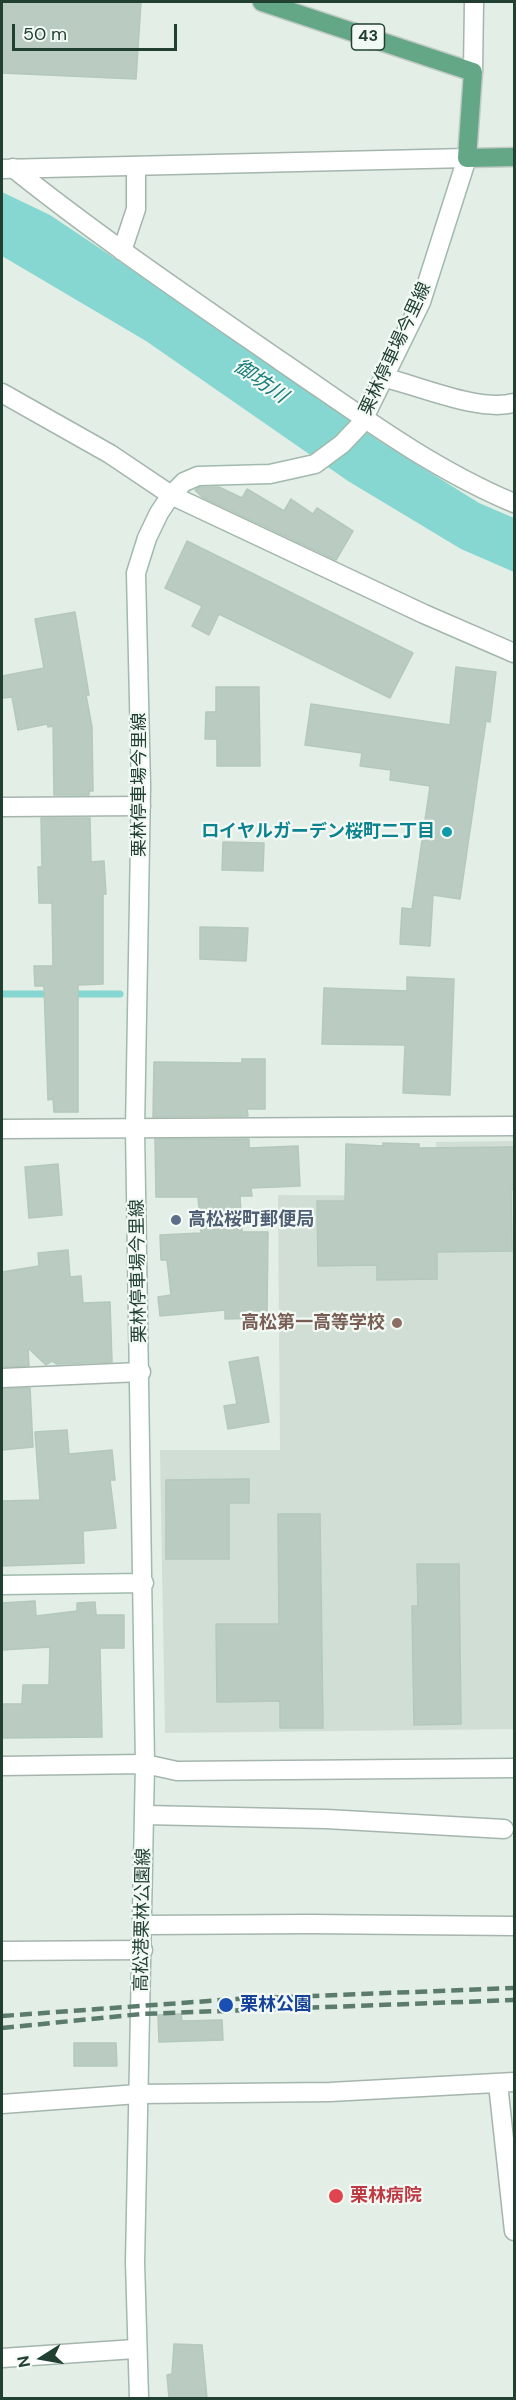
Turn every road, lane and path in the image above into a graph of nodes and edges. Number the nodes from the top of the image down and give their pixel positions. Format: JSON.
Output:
{"nodes":[{"id":1,"x":262,"y":2,"type":"edge"},
{"id":2,"x":474,"y":2,"type":"edge"},
{"id":3,"x":473,"y":72,"type":"junction"},
{"id":4,"x":514,"y":157,"type":"edge"},
{"id":5,"x":467,"y":158,"type":"junction"},
{"id":6,"x":136,"y":166,"type":"junction"},
{"id":7,"x":7,"y":169,"type":"edge"},
{"id":8,"x":122,"y":251,"type":"junction"},
{"id":9,"x":386,"y":378,"type":"junction"},
{"id":10,"x":2,"y":393,"type":"edge"},
{"id":11,"x":514,"y":403,"type":"edge"},
{"id":12,"x":363,"y":421,"type":"junction"},
{"id":13,"x":171,"y":495,"type":"junction"},
{"id":14,"x":514,"y":503,"type":"edge"},
{"id":15,"x":514,"y":653,"type":"edge"},
{"id":16,"x":141,"y":806,"type":"junction"},
{"id":17,"x":2,"y":807,"type":"edge"},
{"id":18,"x":514,"y":1126,"type":"edge"},
{"id":19,"x":2,"y":1129,"type":"edge"},
{"id":20,"x":135,"y":1129,"type":"junction"},
{"id":21,"x":141,"y":1372,"type":"junction"},
{"id":22,"x":2,"y":1378,"type":"edge"},
{"id":23,"x":144,"y":1583,"type":"junction"},
{"id":24,"x":2,"y":1585,"type":"edge"},
{"id":25,"x":145,"y":1764,"type":"junction"},
{"id":26,"x":2,"y":1766,"type":"edge"},
{"id":27,"x":514,"y":1768,"type":"edge"},
{"id":28,"x":145,"y":1815,"type":"junction"},
{"id":29,"x":504,"y":1829,"type":"dead end"},
{"id":30,"x":144,"y":1925,"type":"junction"},
{"id":31,"x":514,"y":1926,"type":"edge"},
{"id":32,"x":143,"y":1950,"type":"junction"},
{"id":33,"x":2,"y":1951,"type":"edge"},
{"id":34,"x":506,"y":2083,"type":"edge"},
{"id":35,"x":138,"y":2094,"type":"junction"},
{"id":36,"x":2,"y":2104,"type":"edge"},
{"id":37,"x":514,"y":2231,"type":"edge"},
{"id":38,"x":135,"y":2349,"type":"junction"},
{"id":39,"x":2,"y":2358,"type":"edge"},
{"id":40,"x":139,"y":2398,"type":"edge"}],
"edges":[{"from":1,"to":3,"type":"main road","number":"43"},
{"from":2,"to":3,"type":"street"},
{"from":3,"to":5,"type":"main road"},
{"from":4,"to":5,"type":"main road"},
{"from":5,"to":6,"type":"street"},
{"from":5,"to":9,"type":"street","name":"栗林停車場今里線"},
{"from":6,"to":7,"type":"street"},
{"from":6,"to":8,"type":"street"},
{"from":7,"to":8,"type":"street"},
{"from":8,"to":12,"type":"street"},
{"from":9,"to":11,"type":"street"},
{"from":9,"to":12,"type":"street","name":"栗林停車場今里線"},
{"from":10,"to":13,"type":"street"},
{"from":12,"to":13,"type":"street","name":"栗林停車場今里線"},
{"from":12,"to":14,"type":"street"},
{"from":13,"to":15,"type":"street"},
{"from":13,"to":16,"type":"street","name":"栗林停車場今里線"},
{"from":16,"to":17,"type":"street"},
{"from":16,"to":20,"type":"street","name":"栗林停車場今里線"},
{"from":18,"to":20,"type":"street"},
{"from":19,"to":20,"type":"street"},
{"from":20,"to":21,"type":"street","name":"栗林停車場今里線"},
{"from":21,"to":22,"type":"street"},
{"from":21,"to":23,"type":"street","name":"栗林停車場今里線"},
{"from":23,"to":24,"type":"street"},
{"from":23,"to":25,"type":"street","name":"高松港栗林公園線"},
{"from":25,"to":26,"type":"street"},
{"from":25,"to":27,"type":"street"},
{"from":25,"to":28,"type":"street","name":"高松港栗林公園線"},
{"from":28,"to":29,"type":"street"},
{"from":28,"to":30,"type":"street","name":"高松港栗林公園線"},
{"from":30,"to":31,"type":"street"},
{"from":30,"to":32,"type":"street","name":"高松港栗林公園線"},
{"from":32,"to":33,"type":"street"},
{"from":32,"to":35,"type":"street","name":"高松港栗林公園線"},
{"from":34,"to":35,"type":"street"},
{"from":34,"to":37,"type":"street"},
{"from":35,"to":36,"type":"street"},
{"from":35,"to":38,"type":"street","name":"高松港栗林公園線"},
{"from":38,"to":39,"type":"street"},
{"from":38,"to":40,"type":"street","name":"高松港栗林公園線"}]}
